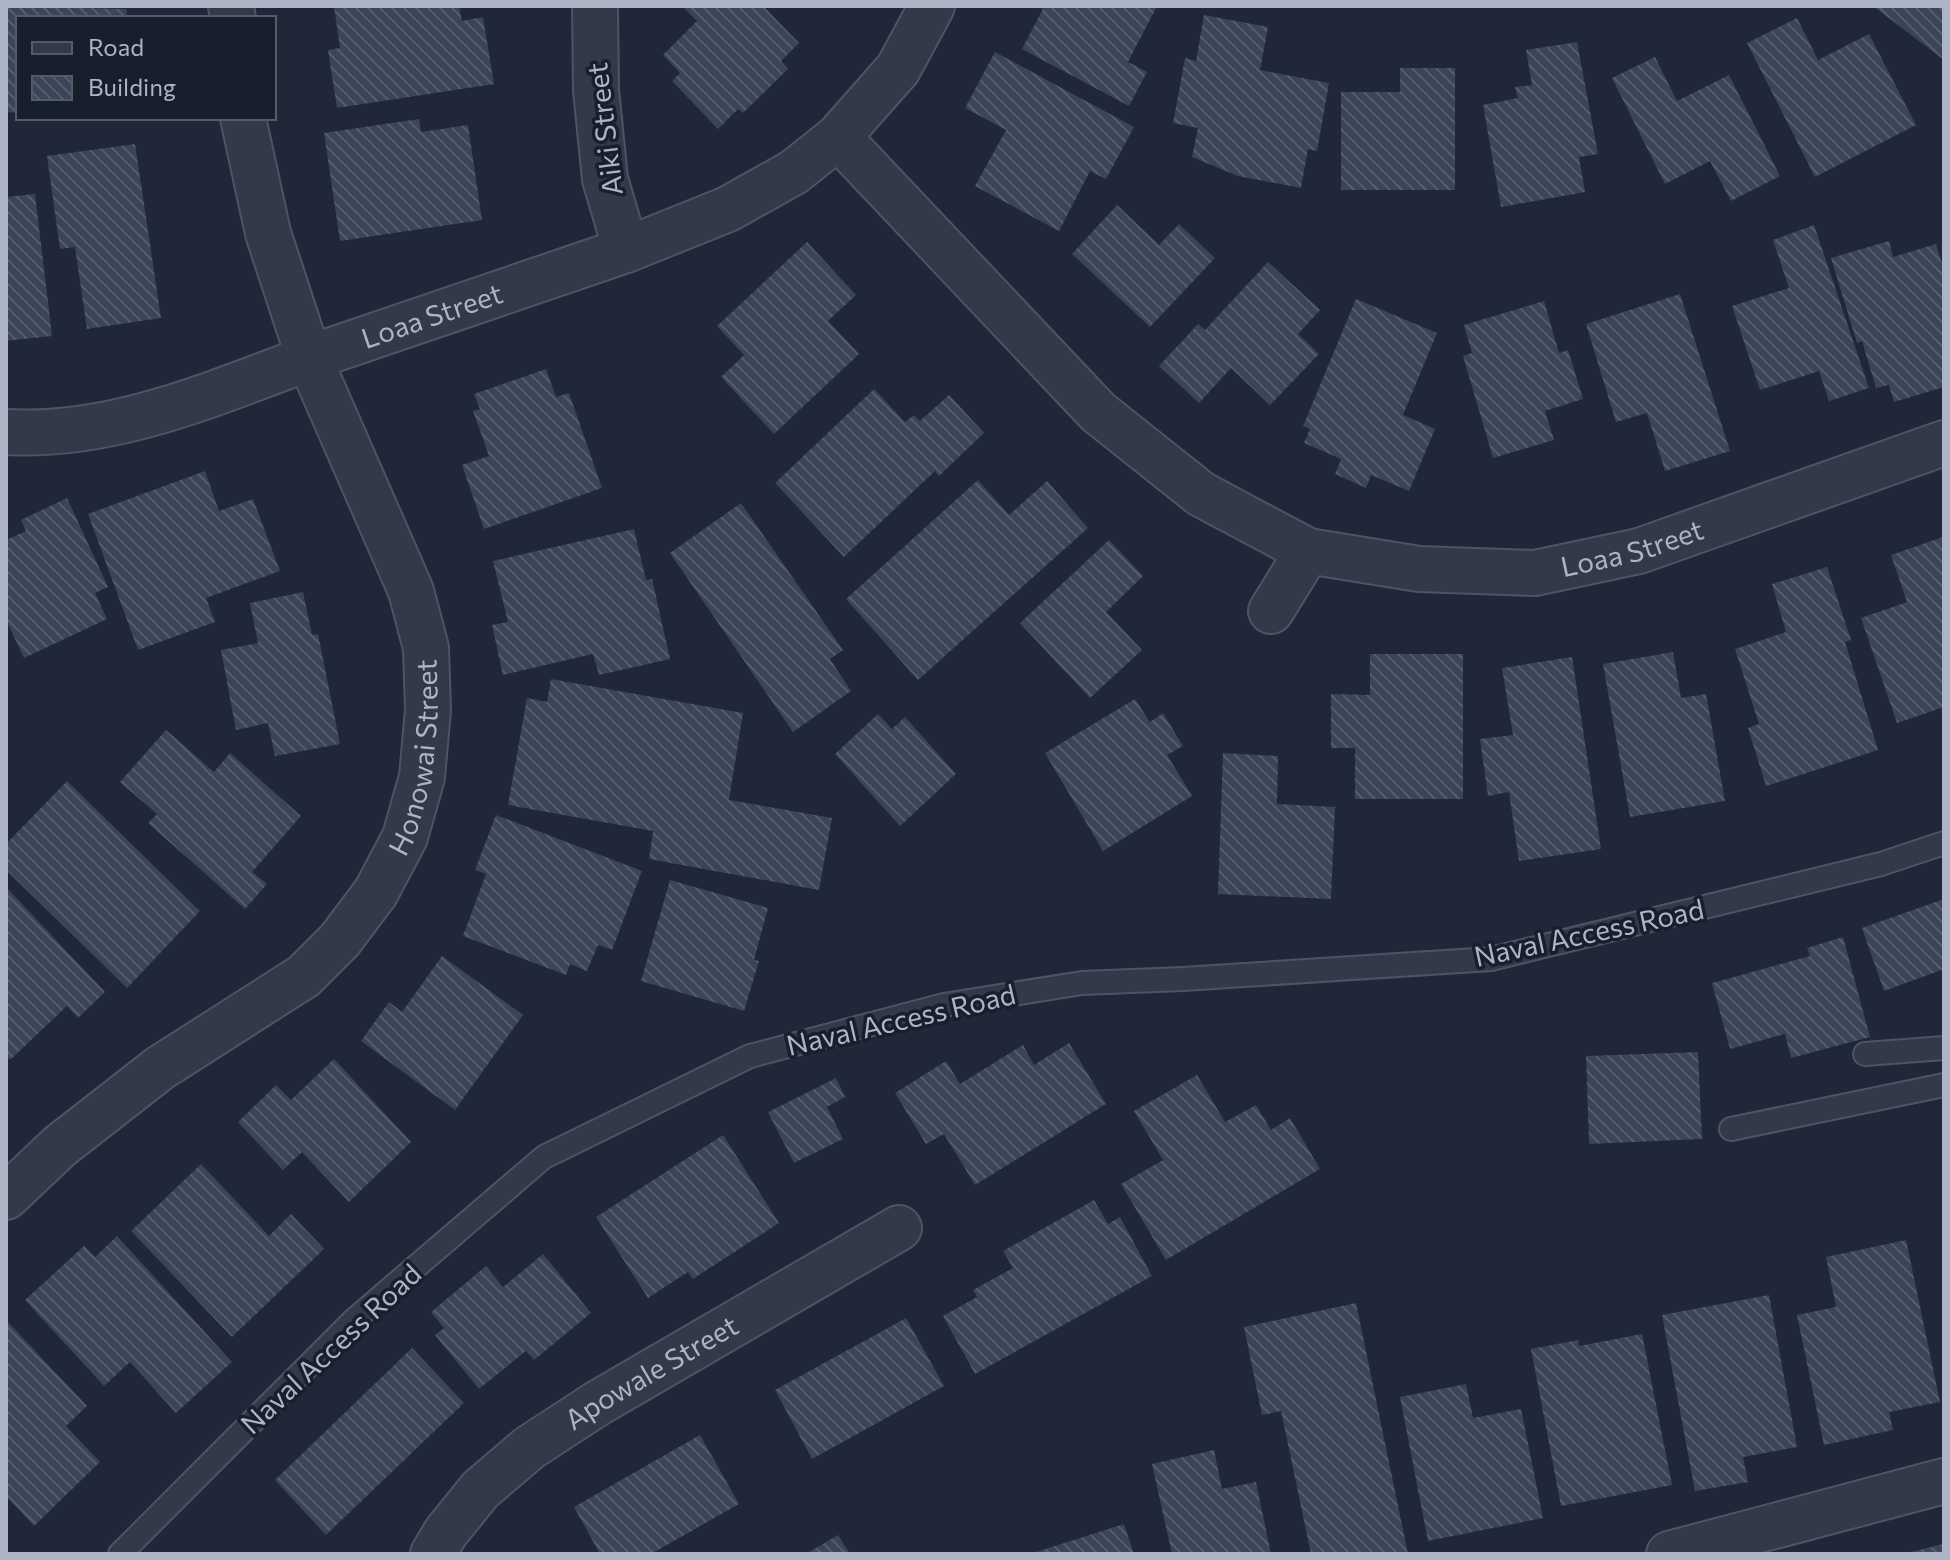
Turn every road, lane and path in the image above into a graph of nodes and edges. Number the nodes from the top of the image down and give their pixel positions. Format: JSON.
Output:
{"nodes":[{"id":1,"x":595,"y":6,"type":"edge"},
{"id":2,"x":932,"y":6,"type":"edge"},
{"id":3,"x":243,"y":120,"type":"edge"},
{"id":4,"x":838,"y":137,"type":"junction"},
{"id":5,"x":626,"y":250,"type":"junction"},
{"id":6,"x":309,"y":358,"type":"junction"},
{"id":7,"x":6,"y":432,"type":"edge"},
{"id":8,"x":1944,"y":443,"type":"edge"},
{"id":9,"x":1308,"y":551,"type":"junction"},
{"id":10,"x":1271,"y":611,"type":"dead end"},
{"id":11,"x":1944,"y":843,"type":"edge"},
{"id":12,"x":1944,"y":1048,"type":"edge"},
{"id":13,"x":1865,"y":1054,"type":"dead end"},
{"id":14,"x":1944,"y":1085,"type":"edge"},
{"id":15,"x":1731,"y":1129,"type":"dead end"},
{"id":16,"x":6,"y":1197,"type":"edge"},
{"id":17,"x":899,"y":1228,"type":"dead end"},
{"id":18,"x":1944,"y":1481,"type":"edge"},
{"id":19,"x":120,"y":1554,"type":"edge"},
{"id":20,"x":433,"y":1554,"type":"edge"},
{"id":21,"x":1669,"y":1554,"type":"edge"}],
"edges":[{"from":1,"to":5,"type":"street","name":"Aiki Street"},
{"from":2,"to":4,"type":"street","name":"Loaa Street"},
{"from":3,"to":6,"type":"street","name":"Honowai Street"},
{"from":4,"to":5,"type":"street","name":"Loaa Street"},
{"from":4,"to":9,"type":"street","name":"Loaa Street"},
{"from":5,"to":6,"type":"street","name":"Loaa Street"},
{"from":6,"to":7,"type":"street","name":"Loaa Street"},
{"from":6,"to":16,"type":"street","name":"Honowai Street"},
{"from":8,"to":9,"type":"street","name":"Loaa Street"},
{"from":9,"to":10,"type":"street"},
{"from":11,"to":19,"type":"lane","name":"Naval Access Road"},
{"from":12,"to":13,"type":"lane"},
{"from":14,"to":15,"type":"lane"},
{"from":17,"to":20,"type":"street","name":"Apowale Street"},
{"from":18,"to":21,"type":"street"}]}
